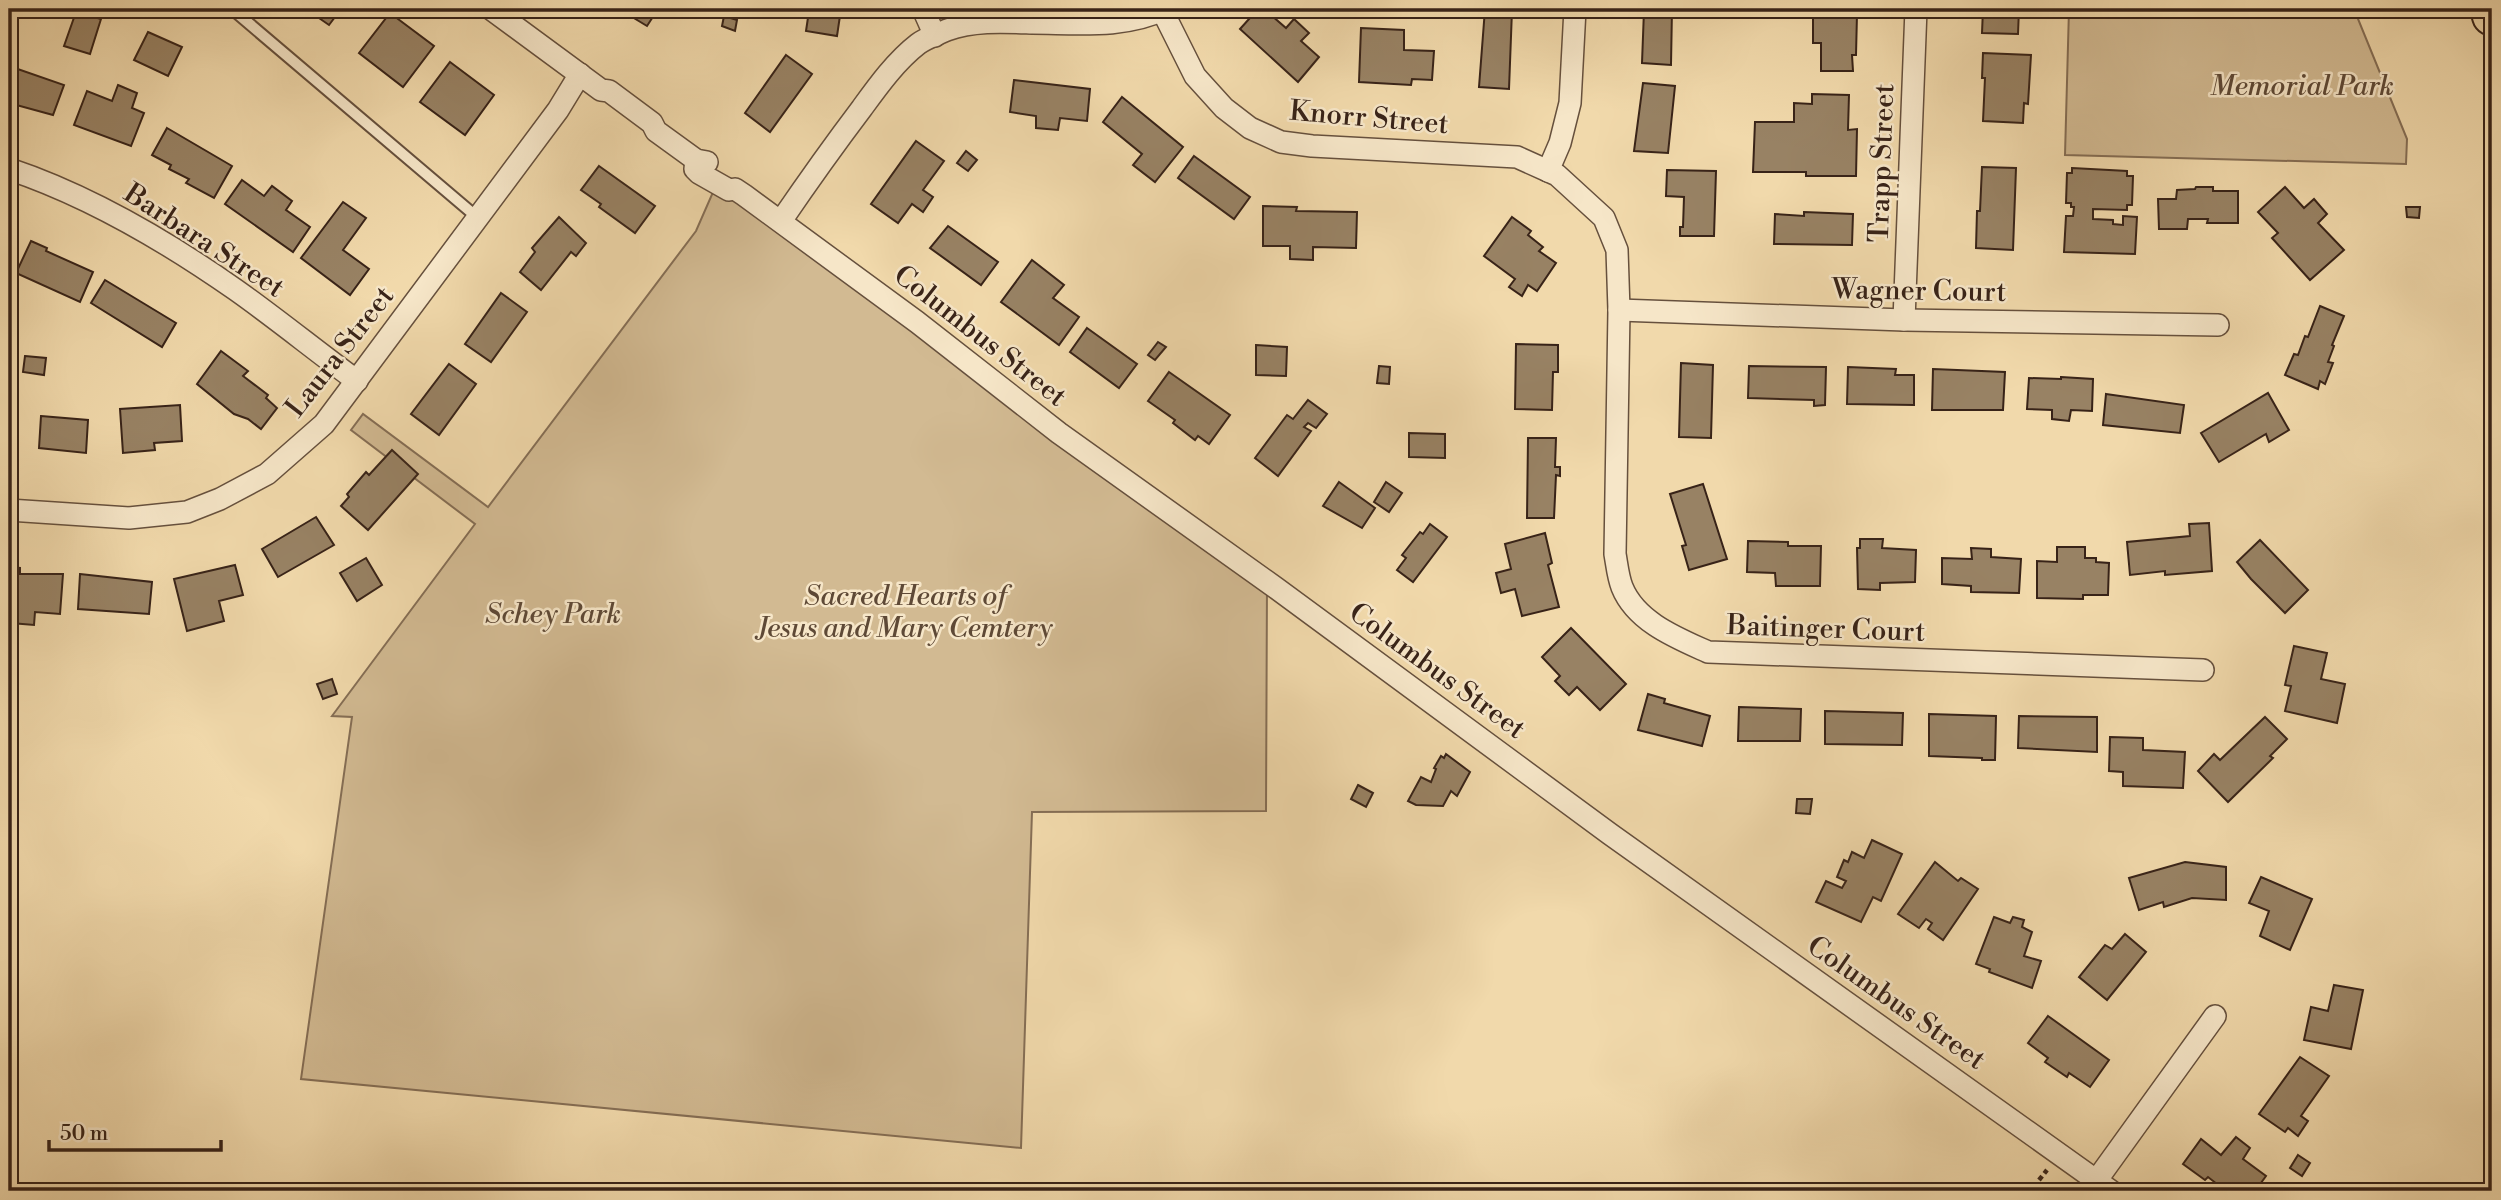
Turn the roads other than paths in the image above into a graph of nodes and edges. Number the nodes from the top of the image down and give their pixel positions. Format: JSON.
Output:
{"nodes":[{"id":1,"x":232,"y":9,"type":"edge"},
{"id":2,"x":491,"y":9,"type":"edge"},
{"id":3,"x":923,"y":9,"type":"edge"},
{"id":4,"x":1163,"y":9,"type":"edge"},
{"id":5,"x":1575,"y":9,"type":"edge"},
{"id":6,"x":1916,"y":9,"type":"edge"},
{"id":7,"x":2490,"y":9,"type":"edge"},
{"id":8,"x":2492,"y":16,"type":"edge"},
{"id":9,"x":935,"y":36,"type":"junction"},
{"id":10,"x":580,"y":74,"type":"junction"},
{"id":11,"x":9,"y":169,"type":"edge"},
{"id":12,"x":1548,"y":171,"type":"junction"},
{"id":13,"x":478,"y":218,"type":"junction"},
{"id":14,"x":781,"y":221,"type":"junction"},
{"id":15,"x":1619,"y":310,"type":"junction"},
{"id":16,"x":1904,"y":320,"type":"junction"},
{"id":17,"x":2218,"y":325,"type":"dead end"},
{"id":18,"x":357,"y":381,"type":"junction"},
{"id":19,"x":9,"y":510,"type":"edge"},
{"id":20,"x":2203,"y":670,"type":"dead end"},
{"id":21,"x":2215,"y":1016,"type":"dead end"},
{"id":22,"x":2103,"y":1186,"type":"edge"}],
"edges":[{"from":1,"to":13,"type":"lane"},
{"from":2,"to":10,"type":"street","name":"Columbus Street"},
{"from":3,"to":9,"type":"street"},
{"from":4,"to":9,"type":"street"},
{"from":4,"to":12,"type":"street","name":"Knorr Street"},
{"from":5,"to":12,"type":"street"},
{"from":6,"to":16,"type":"street","name":"Trapp Street"},
{"from":7,"to":8,"type":"highway"},
{"from":9,"to":14,"type":"street"},
{"from":10,"to":13,"type":"street","name":"Laura Street"},
{"from":10,"to":14,"type":"street","name":"Columbus Street"},
{"from":11,"to":18,"type":"street","name":"Barbara Street"},
{"from":12,"to":15,"type":"street","name":"Baitinger Court"},
{"from":13,"to":18,"type":"street","name":"Laura Street"},
{"from":14,"to":22,"type":"street","name":"Columbus Street"},
{"from":15,"to":16,"type":"street","name":"Wagner Court"},
{"from":15,"to":20,"type":"street","name":"Baitinger Court"},
{"from":16,"to":17,"type":"street","name":"Wagner Court"},
{"from":18,"to":19,"type":"street","name":"Laura Street"},
{"from":21,"to":22,"type":"street"}]}
